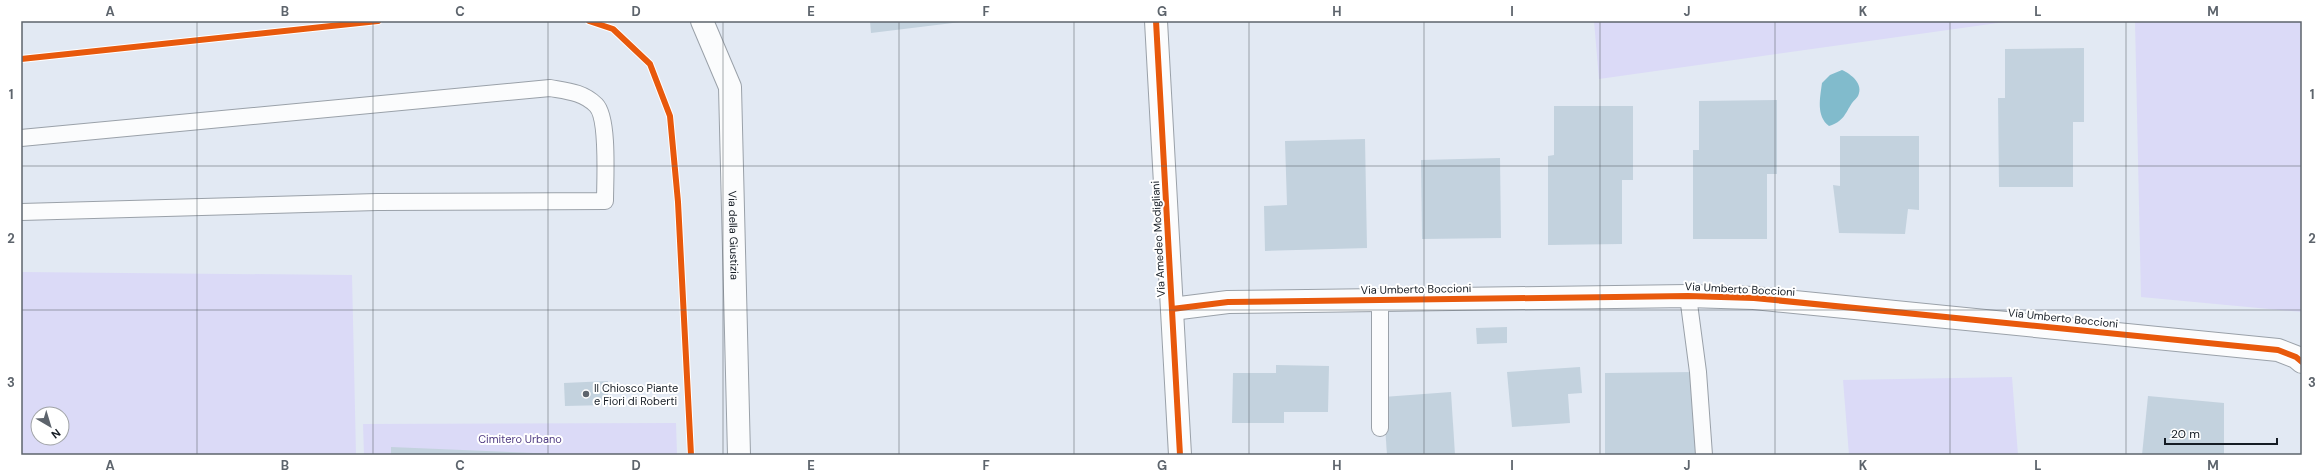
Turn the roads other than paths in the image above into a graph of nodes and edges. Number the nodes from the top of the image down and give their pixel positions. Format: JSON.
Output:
{"nodes":[{"id":1,"x":702,"y":21,"type":"edge"},
{"id":2,"x":1156,"y":21,"type":"edge"},
{"id":3,"x":21,"y":138,"type":"edge"},
{"id":4,"x":21,"y":212,"type":"edge"},
{"id":5,"x":1688,"y":296,"type":"junction"},
{"id":6,"x":1380,"y":300,"type":"junction"},
{"id":7,"x":1172,"y":309,"type":"junction"},
{"id":8,"x":2302,"y":362,"type":"edge"},
{"id":9,"x":1380,"y":428,"type":"dead end"},
{"id":10,"x":739,"y":455,"type":"edge"},
{"id":11,"x":1180,"y":455,"type":"edge"},
{"id":12,"x":1704,"y":455,"type":"edge"}],
"edges":[{"from":1,"to":10,"type":"street","name":"Via della Giustizia"},
{"from":2,"to":7,"type":"street","name":"Via Amedeo Modigliani"},
{"from":3,"to":4,"type":"lane"},
{"from":5,"to":6,"type":"street","name":"Via Umberto Boccioni"},
{"from":5,"to":8,"type":"street","name":"Via Umberto Boccioni"},
{"from":5,"to":12,"type":"lane"},
{"from":6,"to":7,"type":"street","name":"Via Umberto Boccioni"},
{"from":6,"to":9,"type":"lane"},
{"from":7,"to":11,"type":"street","name":"Via Amedeo Modigliani"}]}
